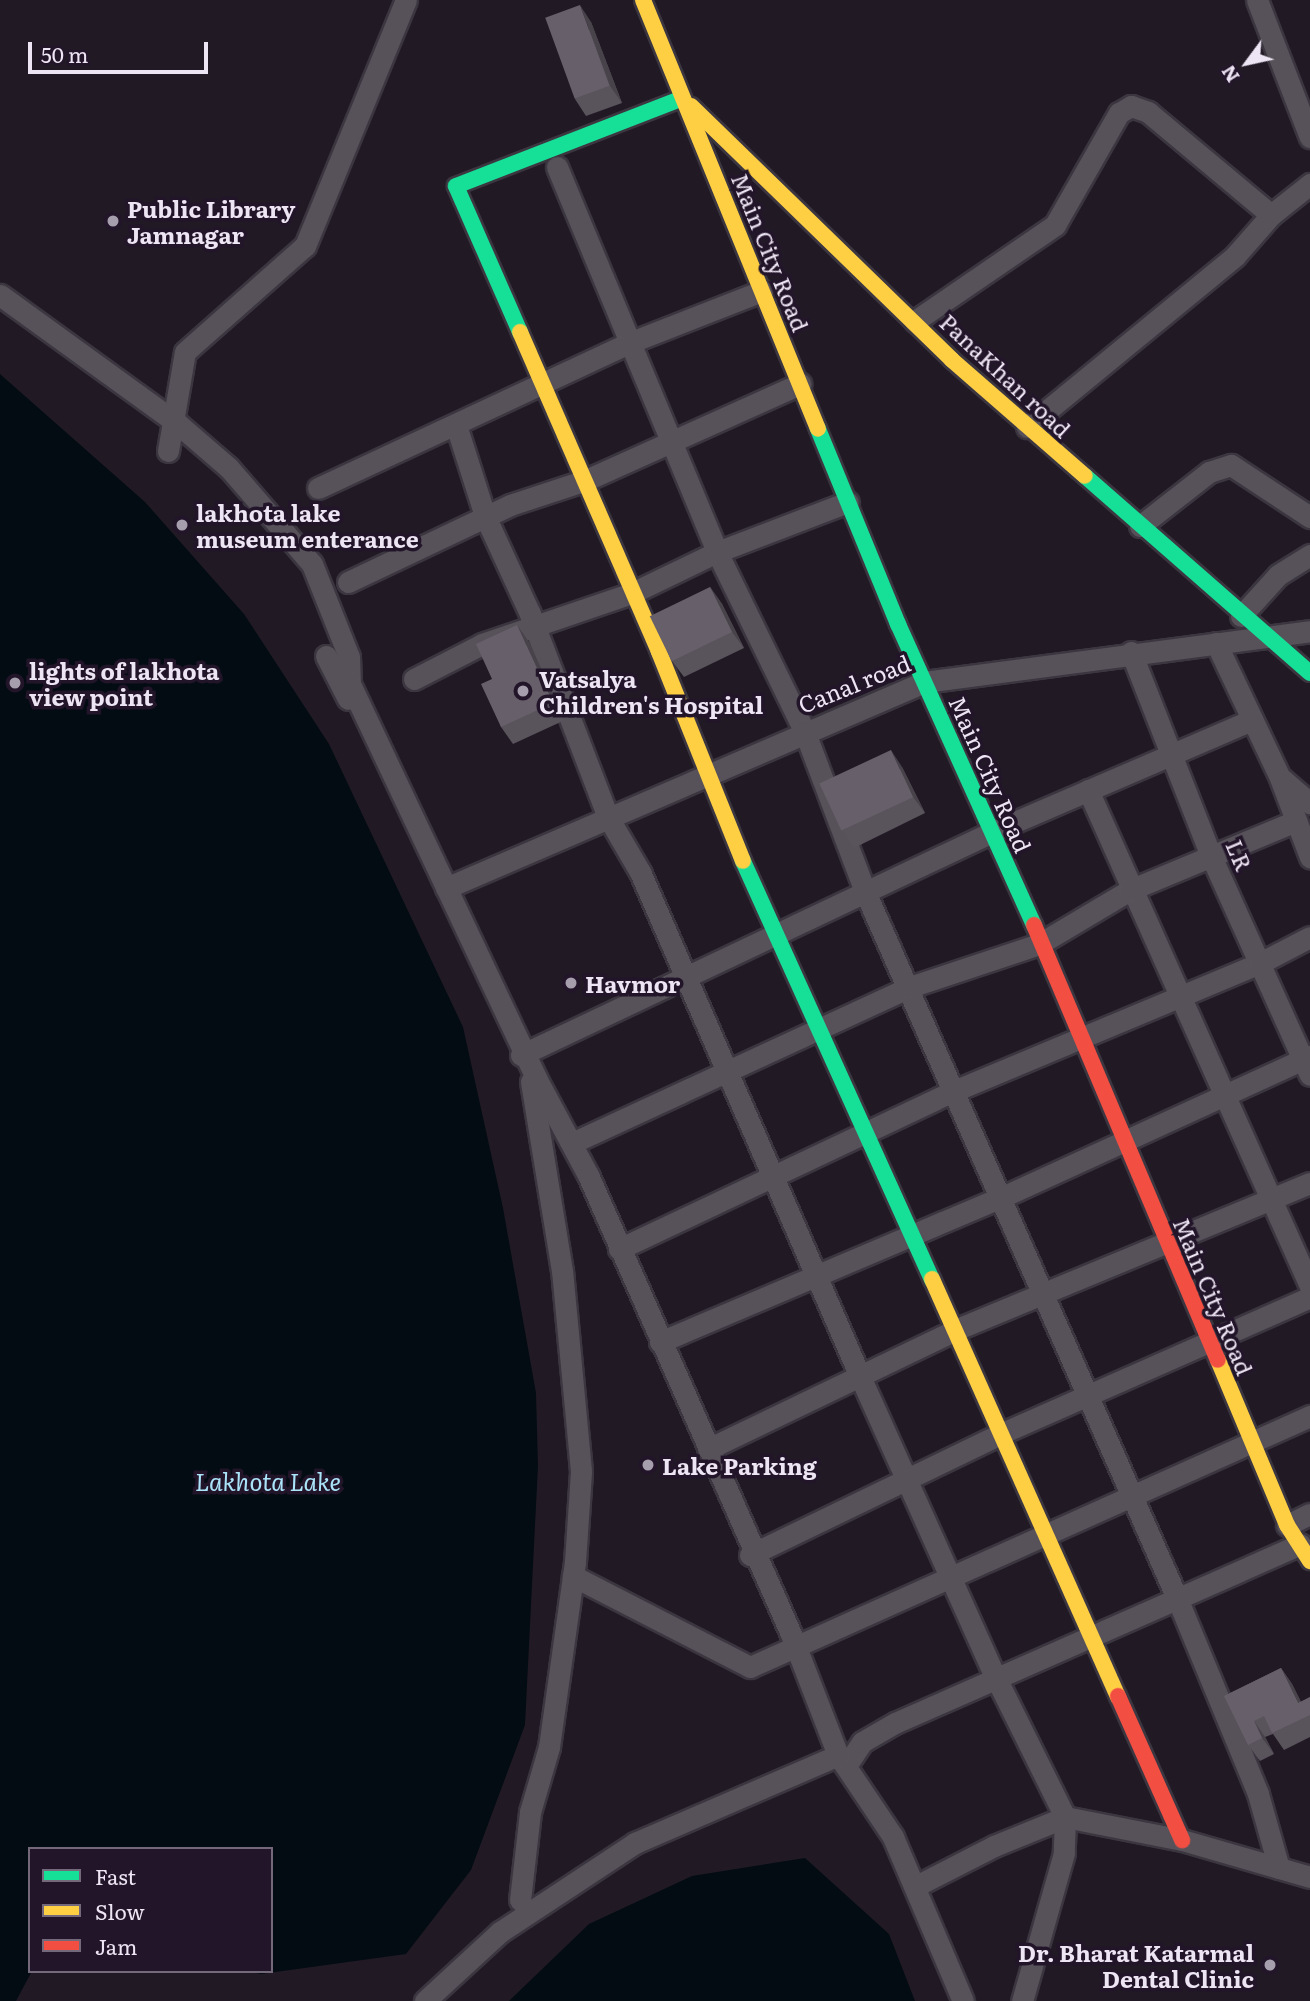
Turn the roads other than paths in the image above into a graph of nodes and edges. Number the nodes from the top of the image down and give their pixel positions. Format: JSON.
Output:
{"nodes":[{"id":1,"x":406,"y":0,"type":"edge"},
{"id":2,"x":643,"y":0,"type":"edge"},
{"id":3,"x":1257,"y":0,"type":"edge"},
{"id":4,"x":683,"y":98,"type":"junction"},
{"id":5,"x":1310,"y":137,"type":"edge"},
{"id":6,"x":557,"y":167,"type":"dead end"},
{"id":7,"x":1310,"y":184,"type":"edge"},
{"id":8,"x":1271,"y":215,"type":"junction"},
{"id":9,"x":762,"y":291,"type":"junction"},
{"id":10,"x":0,"y":295,"type":"edge"},
{"id":11,"x":915,"y":321,"type":"junction"},
{"id":12,"x":629,"y":344,"type":"junction"},
{"id":13,"x":544,"y":384,"type":"junction"},
{"id":14,"x":800,"y":384,"type":"junction"},
{"id":15,"x":173,"y":421,"type":"junction"},
{"id":16,"x":456,"y":425,"type":"junction"},
{"id":17,"x":1027,"y":427,"type":"junction"},
{"id":18,"x":673,"y":439,"type":"junction"},
{"id":19,"x":168,"y":451,"type":"dead end"},
{"id":20,"x":586,"y":480,"type":"junction"},
{"id":21,"x":318,"y":488,"type":"dead end"},
{"id":22,"x":848,"y":502,"type":"junction"},
{"id":23,"x":485,"y":516,"type":"junction"},
{"id":24,"x":1310,"y":517,"type":"edge"},
{"id":25,"x":1140,"y":526,"type":"junction"},
{"id":26,"x":717,"y":551,"type":"junction"},
{"id":27,"x":1310,"y":555,"type":"edge"},
{"id":28,"x":348,"y":582,"type":"dead end"},
{"id":29,"x":632,"y":593,"type":"junction"},
{"id":30,"x":1241,"y":616,"type":"junction"},
{"id":31,"x":536,"y":628,"type":"junction"},
{"id":32,"x":1310,"y":631,"type":"edge"},
{"id":33,"x":1267,"y":637,"type":"junction"},
{"id":34,"x":1216,"y":643,"type":"junction"},
{"id":35,"x":1131,"y":652,"type":"junction"},
{"id":36,"x":326,"y":656,"type":"dead end"},
{"id":37,"x":1310,"y":673,"type":"edge"},
{"id":38,"x":414,"y":679,"type":"dead end"},
{"id":39,"x":924,"y":682,"type":"junction"},
{"id":40,"x":1252,"y":720,"type":"junction"},
{"id":41,"x":804,"y":730,"type":"junction"},
{"id":42,"x":1173,"y":754,"type":"junction"},
{"id":43,"x":709,"y":773,"type":"junction"},
{"id":44,"x":1280,"y":778,"type":"junction"},
{"id":45,"x":1088,"y":790,"type":"junction"},
{"id":46,"x":1310,"y":803,"type":"edge"},
{"id":47,"x":608,"y":817,"type":"junction"},
{"id":48,"x":1296,"y":821,"type":"junction"},
{"id":49,"x":994,"y":831,"type":"junction"},
{"id":50,"x":1211,"y":856,"type":"junction"},
{"id":51,"x":1310,"y":857,"type":"edge"},
{"id":52,"x":446,"y":888,"type":"junction"},
{"id":53,"x":1130,"y":890,"type":"junction"},
{"id":54,"x":866,"y":894,"type":"junction"},
{"id":55,"x":773,"y":935,"type":"junction"},
{"id":56,"x":1310,"y":937,"type":"edge"},
{"id":57,"x":1039,"y":944,"type":"junction"},
{"id":58,"x":1260,"y":963,"type":"junction"},
{"id":59,"x":685,"y":976,"type":"junction"},
{"id":60,"x":910,"y":987,"type":"junction"},
{"id":61,"x":1180,"y":996,"type":"junction"},
{"id":62,"x":817,"y":1032,"type":"junction"},
{"id":63,"x":1080,"y":1037,"type":"junction"},
{"id":64,"x":522,"y":1054,"type":"junction"},
{"id":65,"x":1308,"y":1063,"type":"edge"},
{"id":66,"x":727,"y":1071,"type":"junction"},
{"id":67,"x":954,"y":1091,"type":"junction"},
{"id":68,"x":1225,"y":1095,"type":"junction"},
{"id":69,"x":864,"y":1132,"type":"junction"},
{"id":70,"x":1123,"y":1141,"type":"junction"},
{"id":71,"x":572,"y":1143,"type":"junction"},
{"id":72,"x":771,"y":1175,"type":"junction"},
{"id":73,"x":1310,"y":1183,"type":"edge"},
{"id":74,"x":1000,"y":1198,"type":"junction"},
{"id":75,"x":1271,"y":1199,"type":"junction"},
{"id":76,"x":911,"y":1237,"type":"junction"},
{"id":77,"x":1167,"y":1244,"type":"junction"},
{"id":78,"x":619,"y":1249,"type":"junction"},
{"id":79,"x":816,"y":1277,"type":"junction"},
{"id":80,"x":1310,"y":1286,"type":"edge"},
{"id":81,"x":1310,"y":1297,"type":"edge"},
{"id":82,"x":1042,"y":1298,"type":"junction"},
{"id":83,"x":956,"y":1330,"type":"junction"},
{"id":84,"x":1209,"y":1340,"type":"junction"},
{"id":85,"x":661,"y":1342,"type":"junction"},
{"id":86,"x":859,"y":1374,"type":"junction"},
{"id":87,"x":1085,"y":1395,"type":"junction"},
{"id":88,"x":1310,"y":1416,"type":"edge"},
{"id":89,"x":1000,"y":1434,"type":"junction"},
{"id":90,"x":1251,"y":1441,"type":"junction"},
{"id":91,"x":708,"y":1449,"type":"junction"},
{"id":92,"x":907,"y":1479,"type":"junction"},
{"id":93,"x":1130,"y":1496,"type":"junction"},
{"id":94,"x":1310,"y":1514,"type":"edge"},
{"id":95,"x":1287,"y":1525,"type":"junction"},
{"id":96,"x":1045,"y":1537,"type":"junction"},
{"id":97,"x":1305,"y":1552,"type":"edge"},
{"id":98,"x":752,"y":1554,"type":"junction"},
{"id":99,"x":573,"y":1576,"type":"junction"},
{"id":100,"x":952,"y":1578,"type":"junction"},
{"id":101,"x":1178,"y":1598,"type":"junction"},
{"id":102,"x":1090,"y":1638,"type":"junction"},
{"id":103,"x":794,"y":1650,"type":"junction"},
{"id":104,"x":995,"y":1676,"type":"junction"},
{"id":105,"x":842,"y":1760,"type":"junction"},
{"id":106,"x":1065,"y":1816,"type":"junction"},
{"id":107,"x":1182,"y":1840,"type":"junction"},
{"id":108,"x":1279,"y":1868,"type":"junction"},
{"id":109,"x":1310,"y":1877,"type":"edge"},
{"id":110,"x":916,"y":1886,"type":"junction"},
{"id":111,"x":520,"y":1900,"type":"dead end"},
{"id":112,"x":425,"y":2001,"type":"edge"},
{"id":113,"x":963,"y":2001,"type":"edge"},
{"id":114,"x":1021,"y":2001,"type":"edge"}],
"edges":[{"from":1,"to":15,"type":"street"},
{"from":2,"to":4,"type":"street","name":"Main City Road"},
{"from":3,"to":5,"type":"street"},
{"from":4,"to":9,"type":"street","name":"Main City Road"},
{"from":4,"to":11,"type":"street","name":"PanaKhan road"},
{"from":4,"to":13,"type":"street"},
{"from":6,"to":12,"type":"street"},
{"from":7,"to":8,"type":"street"},
{"from":8,"to":11,"type":"street"},
{"from":8,"to":17,"type":"street"},
{"from":9,"to":12,"type":"street"},
{"from":9,"to":14,"type":"street","name":"Main City Road"},
{"from":10,"to":15,"type":"street"},
{"from":11,"to":17,"type":"street","name":"PanaKhan road"},
{"from":12,"to":13,"type":"street"},
{"from":12,"to":18,"type":"street"},
{"from":13,"to":16,"type":"street"},
{"from":13,"to":20,"type":"street"},
{"from":14,"to":18,"type":"street"},
{"from":14,"to":22,"type":"street","name":"Main City Road"},
{"from":15,"to":19,"type":"street"},
{"from":15,"to":52,"type":"street"},
{"from":16,"to":21,"type":"street"},
{"from":16,"to":23,"type":"street"},
{"from":17,"to":25,"type":"street","name":"PanaKhan road"},
{"from":18,"to":20,"type":"street"},
{"from":18,"to":26,"type":"street"},
{"from":20,"to":23,"type":"street"},
{"from":20,"to":29,"type":"street"},
{"from":22,"to":26,"type":"street"},
{"from":22,"to":39,"type":"street","name":"Main City Road"},
{"from":23,"to":28,"type":"street"},
{"from":23,"to":31,"type":"street"},
{"from":24,"to":25,"type":"street"},
{"from":25,"to":30,"type":"street","name":"PanaKhan road"},
{"from":26,"to":29,"type":"street"},
{"from":26,"to":41,"type":"street"},
{"from":27,"to":30,"type":"street"},
{"from":29,"to":31,"type":"street"},
{"from":29,"to":43,"type":"street"},
{"from":30,"to":33,"type":"street","name":"PanaKhan road"},
{"from":31,"to":38,"type":"street"},
{"from":31,"to":47,"type":"street"},
{"from":32,"to":33,"type":"street","name":"Canal road"},
{"from":33,"to":34,"type":"street","name":"Canal road"},
{"from":33,"to":37,"type":"street","name":"PanaKhan road"},
{"from":34,"to":35,"type":"street","name":"Canal road"},
{"from":34,"to":40,"type":"street"},
{"from":35,"to":39,"type":"street","name":"Canal road"},
{"from":35,"to":42,"type":"street","name":"LR"},
{"from":36,"to":52,"type":"street"},
{"from":39,"to":41,"type":"street","name":"Canal road"},
{"from":39,"to":49,"type":"street","name":"Main City Road"},
{"from":40,"to":42,"type":"street"},
{"from":40,"to":44,"type":"street"},
{"from":41,"to":43,"type":"street","name":"Canal road"},
{"from":41,"to":54,"type":"street"},
{"from":42,"to":45,"type":"street"},
{"from":42,"to":50,"type":"street","name":"LR"},
{"from":43,"to":47,"type":"street","name":"Canal road"},
{"from":43,"to":55,"type":"street"},
{"from":44,"to":46,"type":"street"},
{"from":44,"to":48,"type":"street"},
{"from":45,"to":49,"type":"street"},
{"from":45,"to":53,"type":"street"},
{"from":47,"to":52,"type":"street","name":"Canal road"},
{"from":47,"to":59,"type":"street"},
{"from":48,"to":50,"type":"street"},
{"from":48,"to":51,"type":"street"},
{"from":49,"to":54,"type":"street"},
{"from":49,"to":57,"type":"street","name":"Main City Road"},
{"from":50,"to":53,"type":"street"},
{"from":50,"to":58,"type":"street","name":"LR"},
{"from":52,"to":64,"type":"street"},
{"from":53,"to":57,"type":"street"},
{"from":53,"to":61,"type":"street"},
{"from":54,"to":55,"type":"street"},
{"from":54,"to":60,"type":"street"},
{"from":55,"to":59,"type":"street"},
{"from":55,"to":62,"type":"street"},
{"from":56,"to":58,"type":"street"},
{"from":57,"to":60,"type":"street"},
{"from":57,"to":63,"type":"street","name":"Main City Road"},
{"from":58,"to":61,"type":"street"},
{"from":58,"to":65,"type":"street","name":"LR"},
{"from":59,"to":64,"type":"street"},
{"from":59,"to":66,"type":"street"},
{"from":60,"to":62,"type":"street"},
{"from":60,"to":67,"type":"street"},
{"from":61,"to":63,"type":"street"},
{"from":61,"to":68,"type":"street"},
{"from":62,"to":66,"type":"street"},
{"from":62,"to":69,"type":"street"},
{"from":63,"to":67,"type":"street"},
{"from":63,"to":70,"type":"street","name":"Main City Road"},
{"from":64,"to":71,"type":"street"},
{"from":64,"to":99,"type":"street"},
{"from":65,"to":68,"type":"street"},
{"from":66,"to":71,"type":"street"},
{"from":66,"to":72,"type":"street"},
{"from":67,"to":69,"type":"street"},
{"from":67,"to":74,"type":"street"},
{"from":68,"to":70,"type":"street"},
{"from":68,"to":75,"type":"street"},
{"from":69,"to":72,"type":"street"},
{"from":69,"to":76,"type":"street"},
{"from":70,"to":74,"type":"street"},
{"from":70,"to":77,"type":"street","name":"Main City Road"},
{"from":71,"to":78,"type":"street"},
{"from":72,"to":78,"type":"street"},
{"from":72,"to":79,"type":"street"},
{"from":73,"to":75,"type":"street"},
{"from":74,"to":76,"type":"street"},
{"from":74,"to":82,"type":"street"},
{"from":75,"to":77,"type":"street"},
{"from":75,"to":80,"type":"street"},
{"from":76,"to":79,"type":"street"},
{"from":76,"to":83,"type":"street"},
{"from":77,"to":82,"type":"street"},
{"from":77,"to":84,"type":"street","name":"Main City Road"},
{"from":78,"to":85,"type":"street"},
{"from":79,"to":85,"type":"street"},
{"from":79,"to":86,"type":"street"},
{"from":81,"to":84,"type":"street"},
{"from":82,"to":83,"type":"street"},
{"from":82,"to":87,"type":"street"},
{"from":83,"to":86,"type":"street"},
{"from":83,"to":89,"type":"street"},
{"from":84,"to":87,"type":"street"},
{"from":84,"to":90,"type":"street","name":"Main City Road"},
{"from":85,"to":91,"type":"street"},
{"from":86,"to":91,"type":"street"},
{"from":86,"to":92,"type":"street"},
{"from":87,"to":89,"type":"street"},
{"from":87,"to":93,"type":"street"},
{"from":88,"to":90,"type":"street"},
{"from":89,"to":92,"type":"street"},
{"from":89,"to":96,"type":"street"},
{"from":90,"to":93,"type":"street"},
{"from":90,"to":95,"type":"street","name":"Main City Road"},
{"from":91,"to":98,"type":"street"},
{"from":92,"to":98,"type":"street"},
{"from":92,"to":100,"type":"street"},
{"from":93,"to":96,"type":"street"},
{"from":93,"to":101,"type":"street"},
{"from":94,"to":95,"type":"street"},
{"from":95,"to":97,"type":"street","name":"Main City Road"},
{"from":96,"to":100,"type":"street"},
{"from":96,"to":102,"type":"street"},
{"from":97,"to":101,"type":"street"},
{"from":98,"to":103,"type":"street"},
{"from":99,"to":103,"type":"street"},
{"from":99,"to":111,"type":"street"},
{"from":100,"to":103,"type":"street"},
{"from":100,"to":104,"type":"street"},
{"from":101,"to":102,"type":"street"},
{"from":101,"to":108,"type":"street"},
{"from":102,"to":104,"type":"street"},
{"from":102,"to":107,"type":"street"},
{"from":103,"to":105,"type":"street"},
{"from":104,"to":105,"type":"street"},
{"from":104,"to":106,"type":"street"},
{"from":105,"to":110,"type":"street"},
{"from":105,"to":112,"type":"street"},
{"from":106,"to":107,"type":"street"},
{"from":106,"to":110,"type":"street"},
{"from":106,"to":114,"type":"street"},
{"from":107,"to":108,"type":"street"},
{"from":108,"to":109,"type":"street"},
{"from":110,"to":113,"type":"street"}]}
